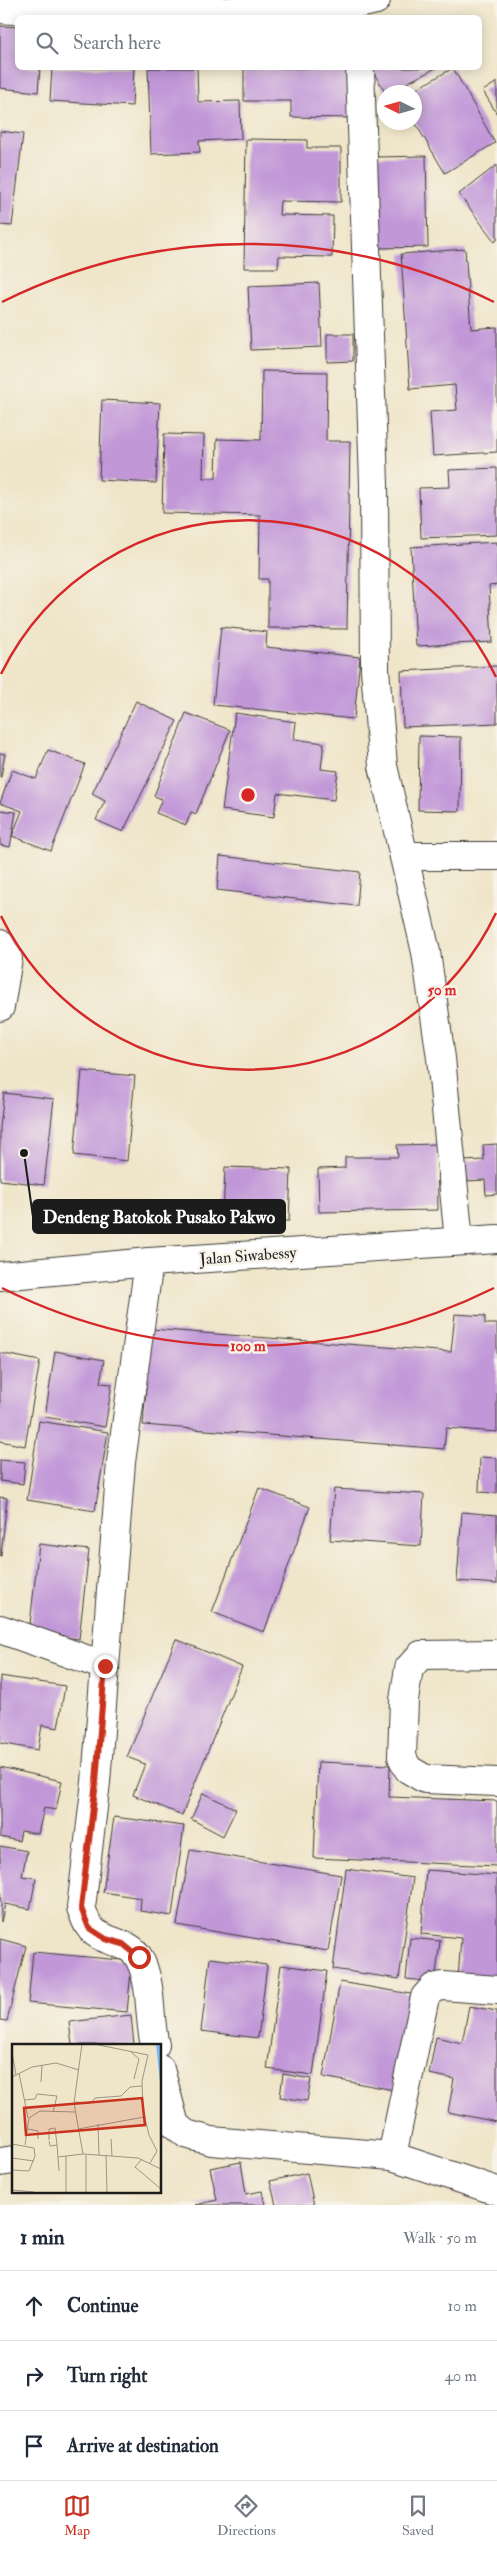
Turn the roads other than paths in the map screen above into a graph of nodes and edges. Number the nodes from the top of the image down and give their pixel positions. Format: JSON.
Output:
{"nodes":[{"id":1,"x":364,"y":7,"type":"edge"},
{"id":2,"x":0,"y":9,"type":"edge"},
{"id":3,"x":360,"y":70,"type":"edge"},
{"id":4,"x":404,"y":856,"type":"junction"},
{"id":5,"x":497,"y":856,"type":"edge"},
{"id":6,"x":0,"y":944,"type":"edge"},
{"id":7,"x":0,"y":1007,"type":"edge"},
{"id":8,"x":497,"y":1238,"type":"edge"},
{"id":9,"x":459,"y":1241,"type":"junction"},
{"id":10,"x":149,"y":1262,"type":"junction"},
{"id":11,"x":0,"y":1276,"type":"edge"},
{"id":12,"x":0,"y":1630,"type":"edge"},
{"id":13,"x":497,"y":1654,"type":"edge"},
{"id":14,"x":105,"y":1666,"type":"junction"},
{"id":15,"x":497,"y":1782,"type":"edge"},
{"id":16,"x":497,"y":1990,"type":"edge"},
{"id":17,"x":155,"y":2044,"type":"edge"},
{"id":18,"x":161,"y":2073,"type":"edge"},
{"id":19,"x":173,"y":2136,"type":"edge"},
{"id":20,"x":392,"y":2156,"type":"junction"},
{"id":21,"x":497,"y":2191,"type":"edge"}],
"edges":[{"from":1,"to":2,"type":"street"},
{"from":3,"to":4,"type":"street"},
{"from":4,"to":5,"type":"street"},
{"from":4,"to":9,"type":"street"},
{"from":6,"to":7,"type":"street"},
{"from":8,"to":9,"type":"street","name":"Jalan Siwabessy"},
{"from":9,"to":10,"type":"street","name":"Jalan Siwabessy"},
{"from":10,"to":11,"type":"street","name":"Jalan Siwabessy"},
{"from":10,"to":14,"type":"street"},
{"from":12,"to":14,"type":"street"},
{"from":13,"to":15,"type":"street"},
{"from":14,"to":17,"type":"street"},
{"from":16,"to":20,"type":"street"},
{"from":18,"to":19,"type":"street"},
{"from":19,"to":20,"type":"street"},
{"from":20,"to":21,"type":"street"}]}
